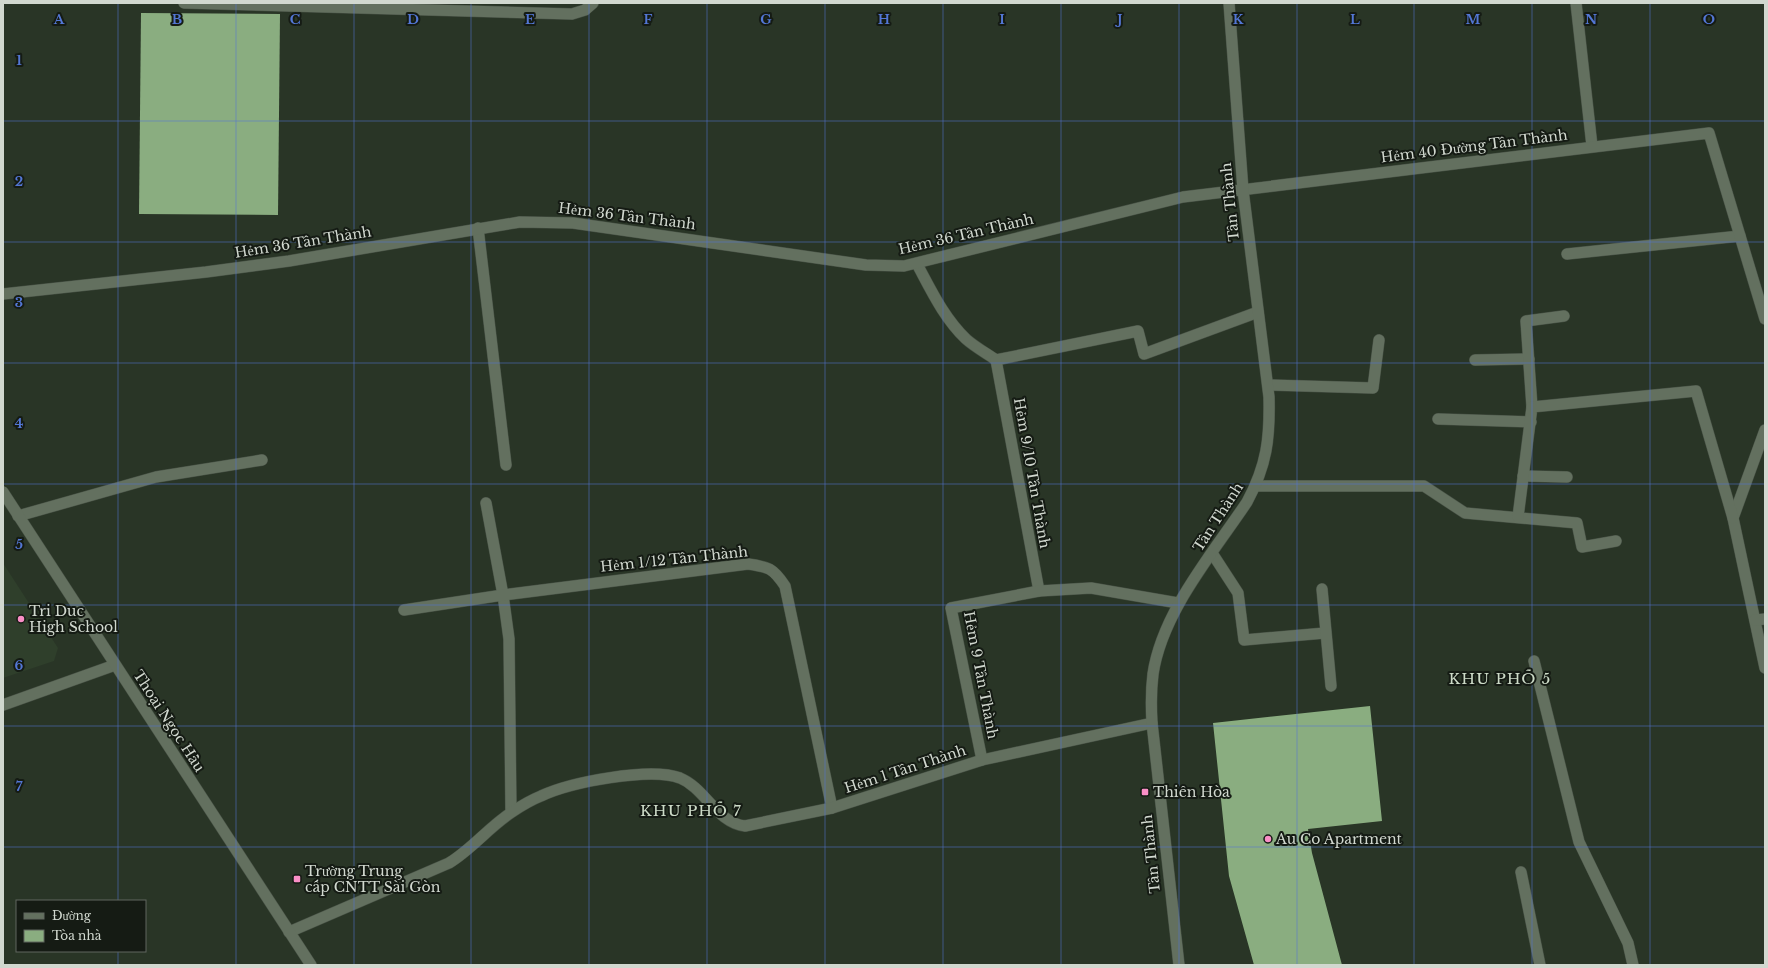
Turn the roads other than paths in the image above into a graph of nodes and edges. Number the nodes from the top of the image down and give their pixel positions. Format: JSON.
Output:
{"nodes":[{"id":1,"x":184,"y":3,"type":"edge"},
{"id":2,"x":593,"y":3,"type":"edge"},
{"id":3,"x":1230,"y":3,"type":"edge"},
{"id":4,"x":1576,"y":3,"type":"edge"},
{"id":5,"x":288,"y":4,"type":"edge"},
{"id":6,"x":1592,"y":146,"type":"junction"},
{"id":7,"x":1243,"y":190,"type":"junction"},
{"id":8,"x":478,"y":228,"type":"junction"},
{"id":9,"x":1740,"y":236,"type":"junction"},
{"id":10,"x":1567,"y":254,"type":"dead end"},
{"id":11,"x":917,"y":264,"type":"junction"},
{"id":12,"x":3,"y":294,"type":"edge"},
{"id":13,"x":1258,"y":312,"type":"junction"},
{"id":14,"x":1564,"y":316,"type":"dead end"},
{"id":15,"x":1765,"y":319,"type":"edge"},
{"id":16,"x":1379,"y":340,"type":"dead end"},
{"id":17,"x":1529,"y":359,"type":"junction"},
{"id":18,"x":996,"y":360,"type":"junction"},
{"id":19,"x":1475,"y":360,"type":"dead end"},
{"id":20,"x":1268,"y":385,"type":"junction"},
{"id":21,"x":1532,"y":407,"type":"junction"},
{"id":22,"x":1438,"y":418,"type":"dead end"},
{"id":23,"x":1531,"y":422,"type":"junction"},
{"id":24,"x":1765,"y":430,"type":"edge"},
{"id":25,"x":262,"y":460,"type":"dead end"},
{"id":26,"x":506,"y":465,"type":"dead end"},
{"id":27,"x":1523,"y":476,"type":"junction"},
{"id":28,"x":1567,"y":477,"type":"dead end"},
{"id":29,"x":1256,"y":486,"type":"junction"},
{"id":30,"x":3,"y":492,"type":"edge"},
{"id":31,"x":486,"y":503,"type":"dead end"},
{"id":32,"x":18,"y":516,"type":"junction"},
{"id":33,"x":1518,"y":517,"type":"junction"},
{"id":34,"x":1733,"y":518,"type":"junction"},
{"id":35,"x":1616,"y":541,"type":"dead end"},
{"id":36,"x":1212,"y":553,"type":"junction"},
{"id":37,"x":1322,"y":589,"type":"dead end"},
{"id":38,"x":1039,"y":591,"type":"junction"},
{"id":39,"x":503,"y":595,"type":"junction"},
{"id":40,"x":1178,"y":603,"type":"junction"},
{"id":41,"x":404,"y":610,"type":"dead end"},
{"id":42,"x":1760,"y":620,"type":"edge"},
{"id":43,"x":1326,"y":633,"type":"junction"},
{"id":44,"x":1534,"y":661,"type":"dead end"},
{"id":45,"x":115,"y":665,"type":"junction"},
{"id":46,"x":1765,"y":668,"type":"edge"},
{"id":47,"x":1331,"y":686,"type":"dead end"},
{"id":48,"x":3,"y":705,"type":"edge"},
{"id":49,"x":1152,"y":723,"type":"junction"},
{"id":50,"x":982,"y":760,"type":"junction"},
{"id":51,"x":832,"y":808,"type":"junction"},
{"id":52,"x":511,"y":812,"type":"junction"},
{"id":53,"x":1521,"y":872,"type":"dead end"},
{"id":54,"x":290,"y":932,"type":"junction"},
{"id":55,"x":311,"y":965,"type":"edge"},
{"id":56,"x":1179,"y":965,"type":"edge"},
{"id":57,"x":1540,"y":965,"type":"edge"},
{"id":58,"x":1633,"y":965,"type":"edge"}],
"edges":[{"from":1,"to":5,"type":"street"},
{"from":2,"to":5,"type":"street"},
{"from":3,"to":7,"type":"street","name":"Tân Thành"},
{"from":4,"to":6,"type":"street"},
{"from":6,"to":7,"type":"street","name":"Hẻm 40 Đường Tân Thành"},
{"from":6,"to":9,"type":"street","name":"Hẻm 40 Đường Tân Thành"},
{"from":7,"to":11,"type":"street","name":"Hẻm 36 Tân Thành"},
{"from":7,"to":13,"type":"street","name":"Tân Thành"},
{"from":8,"to":11,"type":"street","name":"Hẻm 36 Tân Thành"},
{"from":8,"to":12,"type":"street","name":"Hẻm 36 Tân Thành"},
{"from":8,"to":26,"type":"street"},
{"from":9,"to":10,"type":"street"},
{"from":9,"to":15,"type":"street"},
{"from":11,"to":18,"type":"street"},
{"from":13,"to":18,"type":"street"},
{"from":13,"to":20,"type":"street","name":"Tân Thành"},
{"from":14,"to":17,"type":"street"},
{"from":16,"to":20,"type":"street"},
{"from":17,"to":19,"type":"street"},
{"from":17,"to":21,"type":"street"},
{"from":18,"to":38,"type":"street","name":"Hẻm 9/10 Tân Thành"},
{"from":20,"to":29,"type":"street","name":"Tân Thành"},
{"from":21,"to":23,"type":"street"},
{"from":21,"to":34,"type":"street"},
{"from":22,"to":23,"type":"street"},
{"from":23,"to":27,"type":"street"},
{"from":24,"to":34,"type":"street"},
{"from":25,"to":32,"type":"street"},
{"from":27,"to":28,"type":"street"},
{"from":27,"to":33,"type":"street"},
{"from":29,"to":33,"type":"street"},
{"from":29,"to":36,"type":"street","name":"Tân Thành"},
{"from":30,"to":32,"type":"street","name":"Thoại Ngọc Hầu"},
{"from":31,"to":39,"type":"street"},
{"from":32,"to":45,"type":"street","name":"Thoại Ngọc Hầu"},
{"from":33,"to":35,"type":"street"},
{"from":34,"to":42,"type":"street"},
{"from":36,"to":40,"type":"street","name":"Tân Thành"},
{"from":36,"to":43,"type":"street"},
{"from":37,"to":43,"type":"street"},
{"from":38,"to":40,"type":"street","name":"Hẻm 9 Tân Thành"},
{"from":38,"to":50,"type":"street","name":"Hẻm 9 Tân Thành"},
{"from":39,"to":41,"type":"street","name":"Hẻm 1/12 Tân Thành"},
{"from":39,"to":51,"type":"street","name":"Hẻm 1/12 Tân Thành"},
{"from":39,"to":52,"type":"street"},
{"from":40,"to":49,"type":"street","name":"Tân Thành"},
{"from":42,"to":46,"type":"street"},
{"from":43,"to":47,"type":"street"},
{"from":44,"to":58,"type":"street"},
{"from":45,"to":48,"type":"street"},
{"from":45,"to":54,"type":"street","name":"Thoại Ngọc Hầu"},
{"from":49,"to":50,"type":"street","name":"Hẻm 1 Tân Thành"},
{"from":49,"to":56,"type":"street","name":"Tân Thành"},
{"from":50,"to":51,"type":"street","name":"Hẻm 1 Tân Thành"},
{"from":51,"to":52,"type":"street","name":"Hẻm 1 Tân Thành"},
{"from":52,"to":54,"type":"street"},
{"from":53,"to":57,"type":"street"},
{"from":54,"to":55,"type":"street","name":"Thoại Ngọc Hầu"}]}
